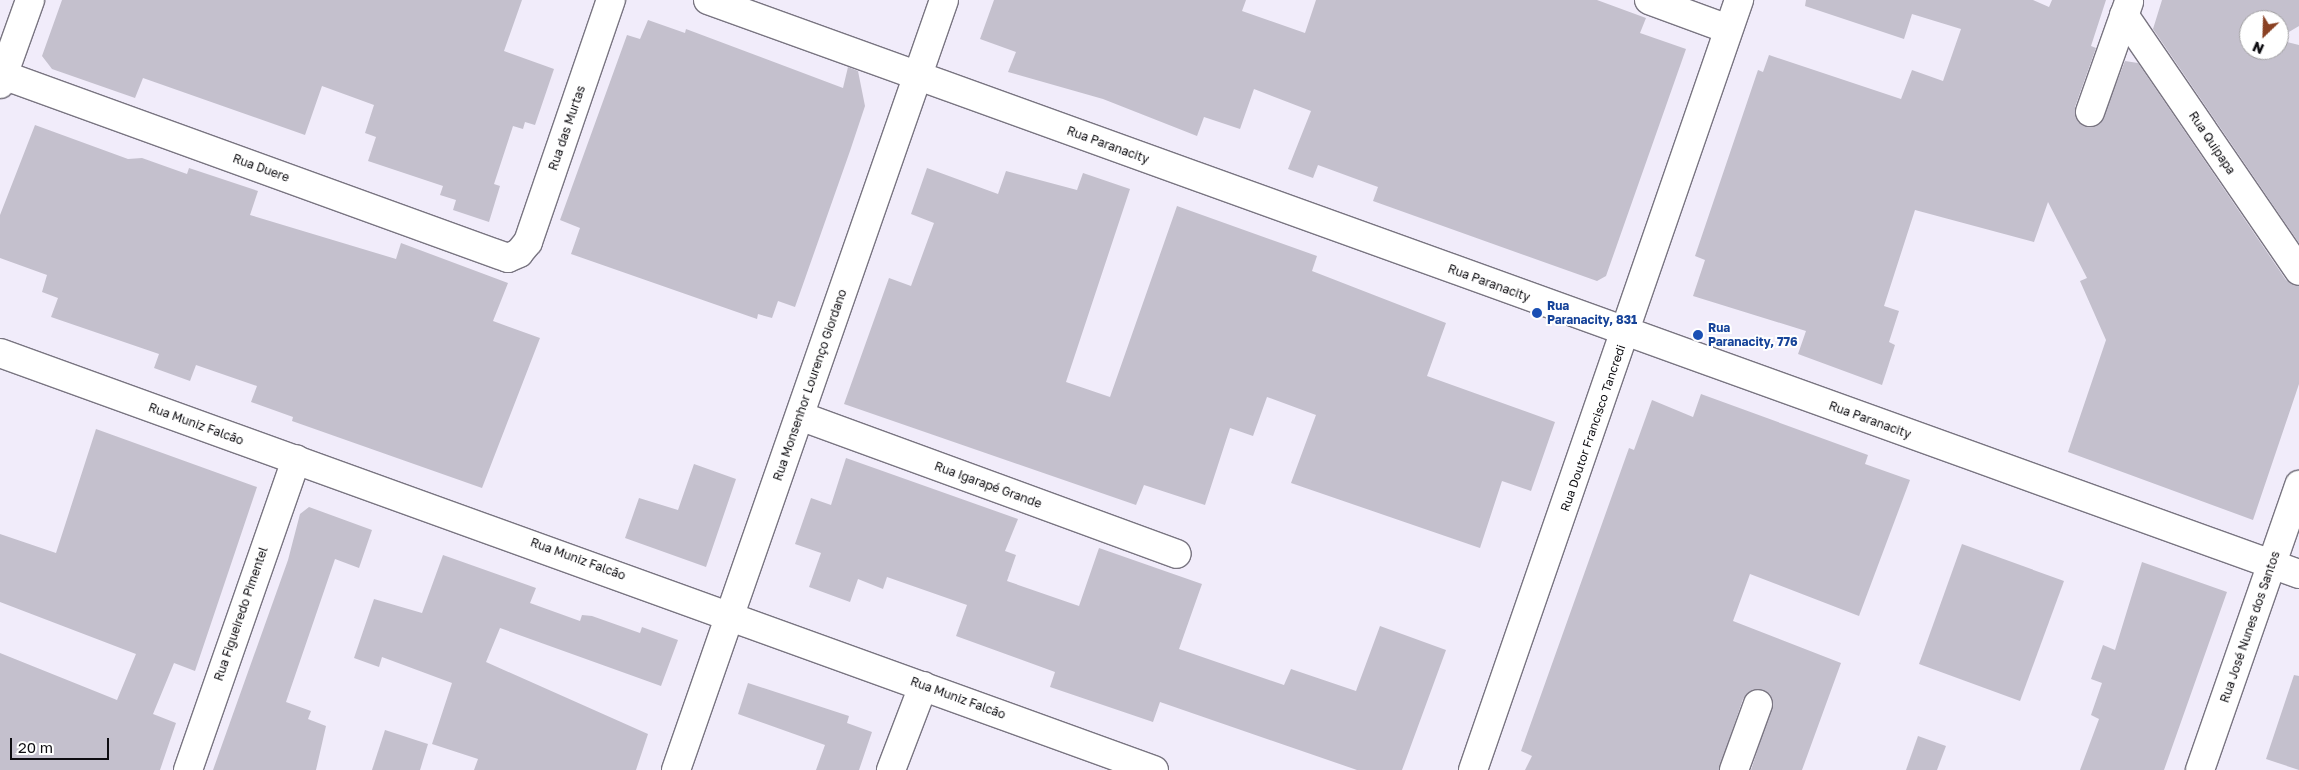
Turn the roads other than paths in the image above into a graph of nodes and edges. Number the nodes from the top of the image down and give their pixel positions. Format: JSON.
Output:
{"nodes":[{"id":1,"x":30,"y":0,"type":"edge"},
{"id":2,"x":611,"y":0,"type":"edge"},
{"id":3,"x":708,"y":0,"type":"edge"},
{"id":4,"x":944,"y":0,"type":"edge"},
{"id":5,"x":1649,"y":0,"type":"edge"},
{"id":6,"x":1739,"y":0,"type":"edge"},
{"id":7,"x":2127,"y":7,"type":"edge"},
{"id":8,"x":1728,"y":29,"type":"junction"},
{"id":9,"x":916,"y":76,"type":"junction"},
{"id":10,"x":2,"y":79,"type":"edge"},
{"id":11,"x":2090,"y":112,"type":"dead end"},
{"id":12,"x":519,"y":253,"type":"joint"},
{"id":13,"x":2299,"y":271,"type":"edge"},
{"id":14,"x":1626,"y":333,"type":"junction"},
{"id":15,"x":0,"y":353,"type":"edge"},
{"id":16,"x":800,"y":416,"type":"junction"},
{"id":17,"x":296,"y":459,"type":"junction"},
{"id":18,"x":2299,"y":485,"type":"edge"},
{"id":19,"x":1176,"y":554,"type":"dead end"},
{"id":20,"x":2271,"y":564,"type":"junction"},
{"id":21,"x":2299,"y":574,"type":"edge"},
{"id":22,"x":729,"y":613,"type":"junction"},
{"id":23,"x":923,"y":686,"type":"junction"},
{"id":24,"x":1758,"y":704,"type":"dead end"},
{"id":25,"x":188,"y":770,"type":"edge"},
{"id":26,"x":676,"y":770,"type":"edge"},
{"id":27,"x":892,"y":770,"type":"edge"},
{"id":28,"x":1154,"y":770,"type":"edge"},
{"id":29,"x":1473,"y":770,"type":"edge"},
{"id":30,"x":1734,"y":770,"type":"edge"},
{"id":31,"x":2200,"y":770,"type":"edge"}],
"edges":[{"from":1,"to":10,"type":"street"},
{"from":2,"to":12,"type":"street","name":"Rua das Murtas"},
{"from":3,"to":9,"type":"street","name":"Rua Paranacity"},
{"from":4,"to":9,"type":"street","name":"Rua Monsenhor Lourenço Giordano"},
{"from":5,"to":8,"type":"street"},
{"from":6,"to":8,"type":"street","name":"Rua Doutor Francisco Tancredi"},
{"from":7,"to":11,"type":"street","name":"Rua Quipapa"},
{"from":7,"to":13,"type":"street","name":"Rua Quipapa"},
{"from":8,"to":14,"type":"street","name":"Rua Doutor Francisco Tancredi"},
{"from":9,"to":14,"type":"street","name":"Rua Paranacity"},
{"from":9,"to":16,"type":"street","name":"Rua Monsenhor Lourenço Giordano"},
{"from":10,"to":12,"type":"street","name":"Rua Duere"},
{"from":14,"to":20,"type":"street","name":"Rua Paranacity"},
{"from":14,"to":29,"type":"street","name":"Rua Doutor Francisco Tancredi"},
{"from":15,"to":17,"type":"street","name":"Rua Muniz Falcão"},
{"from":16,"to":19,"type":"street","name":"Rua Igarapé Grande"},
{"from":16,"to":22,"type":"street","name":"Rua Monsenhor Lourenço Giordano"},
{"from":17,"to":22,"type":"street","name":"Rua Muniz Falcão"},
{"from":17,"to":25,"type":"street","name":"Rua Figueiredo Pimentel"},
{"from":18,"to":20,"type":"street","name":"Rua José Nunes dos Santos"},
{"from":20,"to":21,"type":"street","name":"Rua Paranacity"},
{"from":20,"to":31,"type":"street","name":"Rua José Nunes dos Santos"},
{"from":22,"to":23,"type":"street","name":"Rua Muniz Falcão"},
{"from":22,"to":26,"type":"street","name":"Rua Monsenhor Lourenço Giordano"},
{"from":23,"to":27,"type":"street"},
{"from":23,"to":28,"type":"street","name":"Rua Muniz Falcão"},
{"from":24,"to":30,"type":"street"}]}
